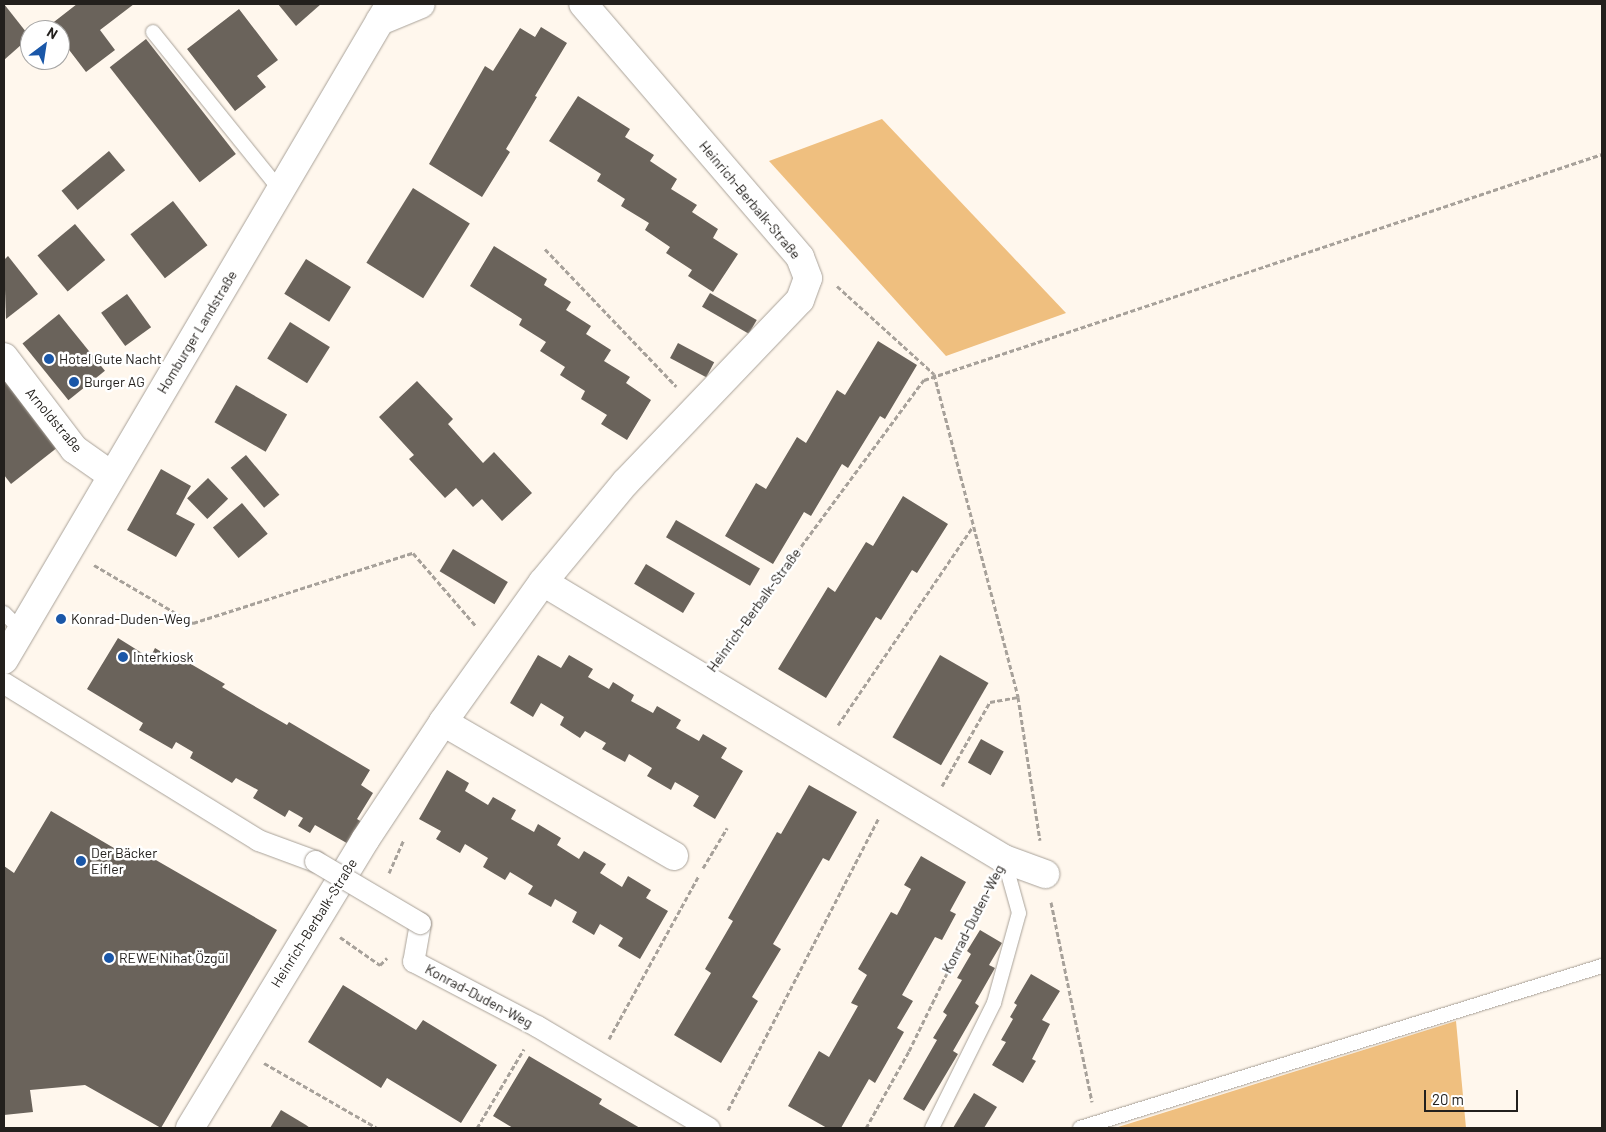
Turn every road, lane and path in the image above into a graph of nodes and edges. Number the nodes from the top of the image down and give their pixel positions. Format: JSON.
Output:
{"nodes":[{"id":1,"x":421,"y":4,"type":"edge"},
{"id":2,"x":563,"y":4,"type":"edge"},
{"id":3,"x":589,"y":10,"type":"edge"},
{"id":4,"x":385,"y":12,"type":"edge"},
{"id":5,"x":153,"y":32,"type":"dead end"},
{"id":6,"x":1602,"y":154,"type":"edge"},
{"id":7,"x":282,"y":191,"type":"junction"},
{"id":8,"x":545,"y":249,"type":"dead end"},
{"id":9,"x":808,"y":278,"type":"junction"},
{"id":10,"x":4,"y":358,"type":"edge"},
{"id":11,"x":934,"y":374,"type":"junction"},
{"id":12,"x":698,"y":408,"type":"junction"},
{"id":13,"x":111,"y":474,"type":"junction"},
{"id":14,"x":973,"y":526,"type":"junction"},
{"id":15,"x":68,"y":549,"type":"junction"},
{"id":16,"x":543,"y":582,"type":"junction"},
{"id":17,"x":12,"y":621,"type":"edge"},
{"id":18,"x":496,"y":648,"type":"junction"},
{"id":19,"x":4,"y":660,"type":"edge"},
{"id":20,"x":703,"y":680,"type":"junction"},
{"id":21,"x":4,"y":683,"type":"edge"},
{"id":22,"x":1018,"y":697,"type":"junction"},
{"id":23,"x":443,"y":722,"type":"junction"},
{"id":24,"x":821,"y":750,"type":"junction"},
{"id":25,"x":892,"y":792,"type":"junction"},
{"id":26,"x":927,"y":813,"type":"junction"},
{"id":27,"x":727,"y":828,"type":"dead end"},
{"id":28,"x":674,"y":856,"type":"dead end"},
{"id":29,"x":1004,"y":859,"type":"junction"},
{"id":30,"x":388,"y":872,"type":"dead end"},
{"id":31,"x":1045,"y":874,"type":"junction"},
{"id":32,"x":395,"y":877,"type":"dead end"},
{"id":33,"x":420,"y":922,"type":"junction"},
{"id":34,"x":334,"y":945,"type":"dead end"},
{"id":35,"x":1602,"y":966,"type":"edge"},
{"id":36,"x":537,"y":1026,"type":"junction"},
{"id":37,"x":267,"y":1053,"type":"dead end"},
{"id":38,"x":597,"y":1061,"type":"junction"},
{"id":39,"x":261,"y":1062,"type":"junction"},
{"id":40,"x":256,"y":1070,"type":"dead end"},
{"id":41,"x":1096,"y":1121,"type":"junction"},
{"id":42,"x":716,"y":1124,"type":"edge"},
{"id":43,"x":190,"y":1128,"type":"edge"},
{"id":44,"x":377,"y":1128,"type":"edge"},
{"id":45,"x":477,"y":1128,"type":"edge"},
{"id":46,"x":866,"y":1128,"type":"edge"},
{"id":47,"x":932,"y":1128,"type":"edge"},
{"id":48,"x":1080,"y":1128,"type":"edge"}],
"edges":[{"from":1,"to":4,"type":"street"},
{"from":2,"to":3,"type":"street","name":"Heinrich-Berbalk-Straße"},
{"from":3,"to":9,"type":"street","name":"Heinrich-Berbalk-Straße"},
{"from":4,"to":7,"type":"street","name":"Homburger Landstraße"},
{"from":5,"to":7,"type":"lane"},
{"from":6,"to":11,"type":"path"},
{"from":7,"to":13,"type":"street","name":"Homburger Landstraße"},
{"from":8,"to":12,"type":"path"},
{"from":9,"to":11,"type":"path"},
{"from":9,"to":12,"type":"street","name":"Heinrich-Berbalk-Straße"},
{"from":10,"to":13,"type":"street","name":"Arnoldstraße"},
{"from":11,"to":14,"type":"path"},
{"from":11,"to":20,"type":"path","name":"Heinrich-Berbalk-Straße"},
{"from":12,"to":16,"type":"street","name":"Heinrich-Berbalk-Straße"},
{"from":13,"to":15,"type":"street","name":"Homburger Landstraße"},
{"from":14,"to":22,"type":"path"},
{"from":14,"to":24,"type":"path"},
{"from":15,"to":17,"type":"street","name":"Homburger Landstraße"},
{"from":15,"to":18,"type":"path"},
{"from":16,"to":18,"type":"street","name":"Heinrich-Berbalk-Straße"},
{"from":16,"to":20,"type":"street","name":"Heinrich-Berbalk-Straße"},
{"from":17,"to":19,"type":"street","name":"Homburger Landstraße"},
{"from":18,"to":23,"type":"street","name":"Heinrich-Berbalk-Straße"},
{"from":20,"to":24,"type":"street","name":"Heinrich-Berbalk-Straße"},
{"from":21,"to":33,"type":"street","bridge":true},
{"from":22,"to":26,"type":"path"},
{"from":22,"to":31,"type":"path"},
{"from":23,"to":28,"type":"street"},
{"from":23,"to":43,"type":"street","name":"Heinrich-Berbalk-Straße"},
{"from":24,"to":25,"type":"street","name":"Heinrich-Berbalk-Straße"},
{"from":25,"to":26,"type":"street","name":"Heinrich-Berbalk-Straße"},
{"from":25,"to":42,"type":"path"},
{"from":26,"to":29,"type":"street","name":"Heinrich-Berbalk-Straße"},
{"from":27,"to":38,"type":"path"},
{"from":29,"to":31,"type":"street","name":"Heinrich-Berbalk-Straße"},
{"from":29,"to":46,"type":"path","name":"Konrad-Duden-Weg"},
{"from":29,"to":47,"type":"lane","name":"Konrad-Duden-Weg"},
{"from":30,"to":32,"type":"path"},
{"from":31,"to":41,"type":"path"},
{"from":33,"to":34,"type":"path"},
{"from":33,"to":36,"type":"street","name":"Konrad-Duden-Weg"},
{"from":35,"to":41,"type":"lane"},
{"from":36,"to":38,"type":"street","name":"Konrad-Duden-Weg"},
{"from":36,"to":45,"type":"path"},
{"from":37,"to":39,"type":"path"},
{"from":38,"to":42,"type":"street","name":"Konrad-Duden-Weg"},
{"from":39,"to":40,"type":"path"},
{"from":39,"to":44,"type":"path"},
{"from":41,"to":48,"type":"lane"}]}
